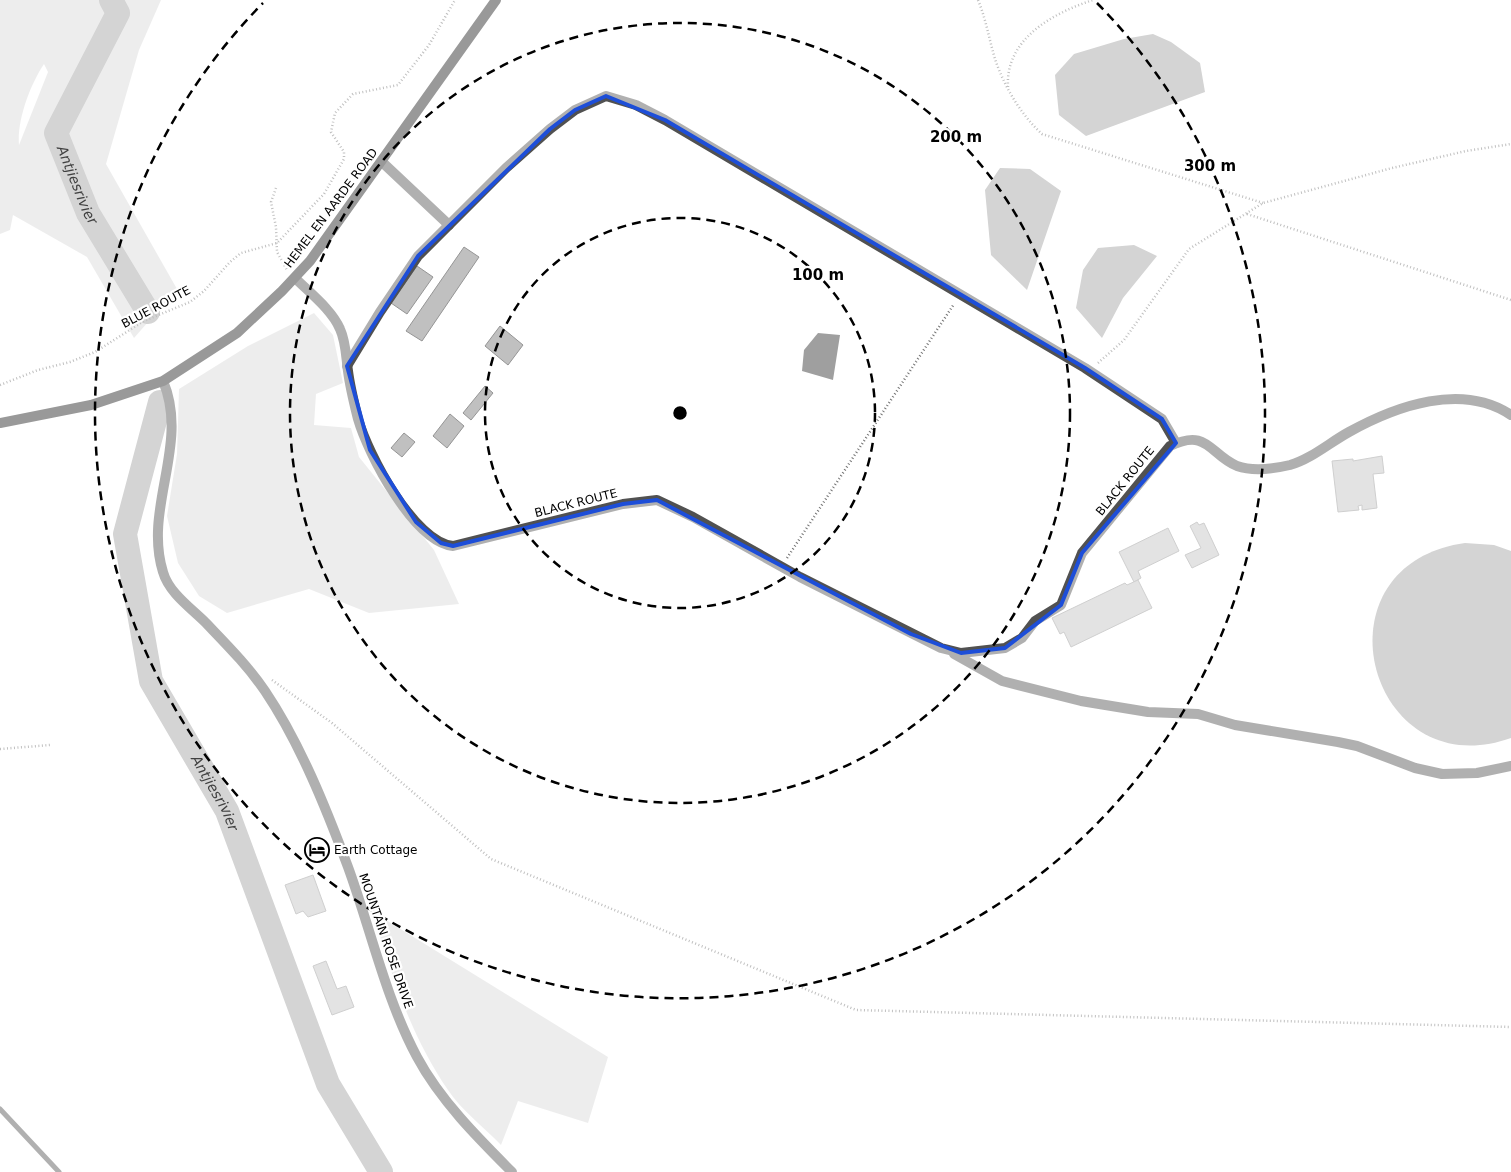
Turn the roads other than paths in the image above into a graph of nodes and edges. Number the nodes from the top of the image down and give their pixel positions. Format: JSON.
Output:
{"nodes":[{"id":1,"x":496,"y":0,"type":"edge"},
{"id":2,"x":382,"y":162,"type":"junction"},
{"id":3,"x":449,"y":226,"type":"junction"},
{"id":4,"x":295,"y":278,"type":"junction"},
{"id":5,"x":347,"y":366,"type":"junction"},
{"id":6,"x":163,"y":381,"type":"junction"},
{"id":7,"x":1511,"y":415,"type":"edge"},
{"id":8,"x":0,"y":423,"type":"edge"},
{"id":9,"x":1176,"y":443,"type":"junction"},
{"id":10,"x":941,"y":648,"type":"junction"},
{"id":11,"x":1511,"y":766,"type":"edge"},
{"id":12,"x":0,"y":1109,"type":"edge"},
{"id":13,"x":59,"y":1172,"type":"edge"},
{"id":14,"x":512,"y":1172,"type":"edge"}],
"edges":[{"from":1,"to":2,"type":"main road","name":"HEMEL EN AARDE ROAD"},
{"from":2,"to":3,"type":"street"},
{"from":2,"to":4,"type":"main road","name":"HEMEL EN AARDE ROAD"},
{"from":3,"to":5,"type":"street"},
{"from":3,"to":9,"type":"street"},
{"from":4,"to":5,"type":"street","name":"BLACK ROUTE"},
{"from":4,"to":6,"type":"main road","name":"HEMEL EN AARDE ROAD"},
{"from":5,"to":10,"type":"street","name":"BLACK ROUTE"},
{"from":6,"to":8,"type":"main road","name":"HEMEL EN AARDE ROAD"},
{"from":6,"to":14,"type":"street","name":"MOUNTAIN ROSE DRIVE"},
{"from":7,"to":9,"type":"street"},
{"from":9,"to":10,"type":"street","name":"BLACK ROUTE"},
{"from":10,"to":11,"type":"street","name":"BLACK ROUTE"},
{"from":12,"to":13,"type":"lane"}]}
